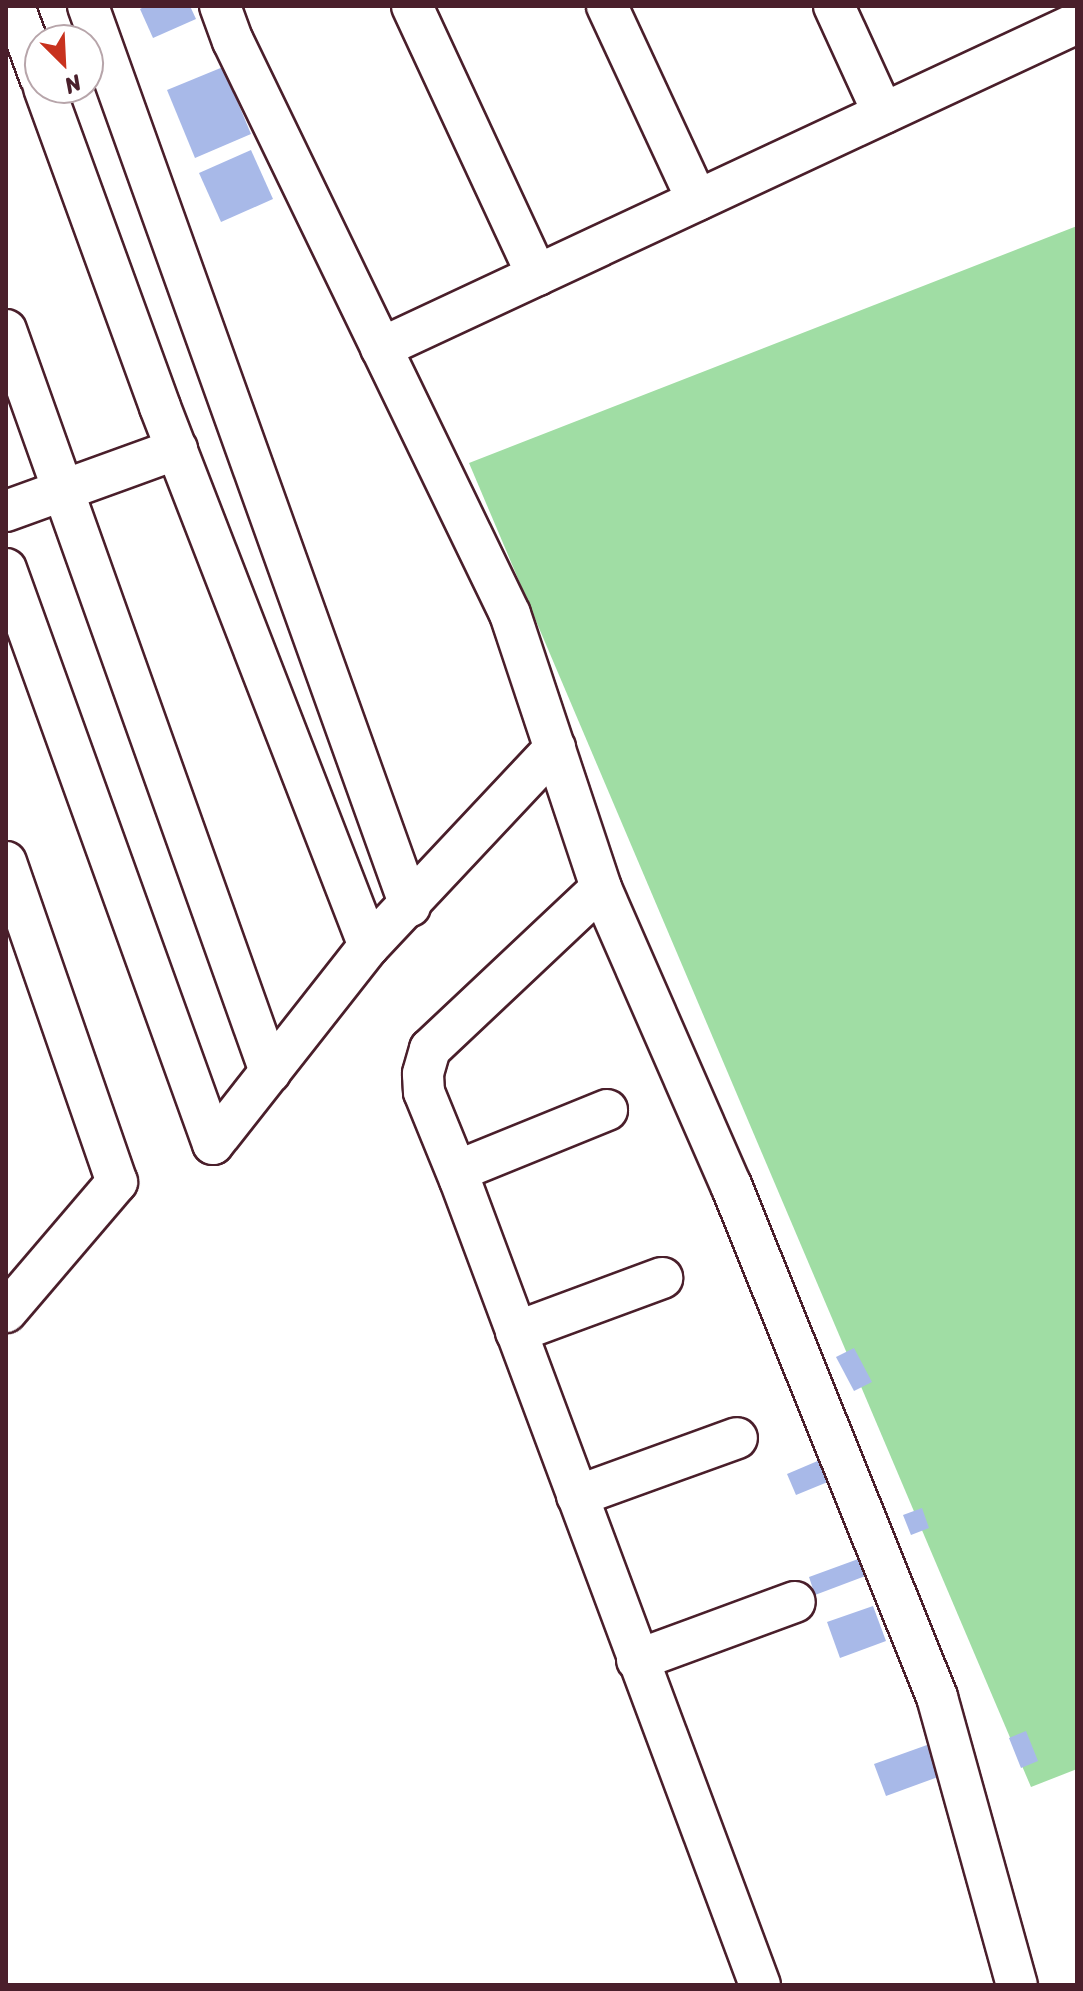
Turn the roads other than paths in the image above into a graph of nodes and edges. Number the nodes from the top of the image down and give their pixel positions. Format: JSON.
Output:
{"nodes":[{"id":1,"x":14,"y":6,"type":"edge"},
{"id":2,"x":88,"y":6,"type":"edge"},
{"id":3,"x":220,"y":6,"type":"edge"},
{"id":4,"x":412,"y":6,"type":"edge"},
{"id":5,"x":607,"y":6,"type":"edge"},
{"id":6,"x":834,"y":6,"type":"edge"},
{"id":7,"x":1068,"y":19,"type":"edge"},
{"id":8,"x":24,"y":33,"type":"edge"},
{"id":9,"x":50,"y":104,"type":"edge"},
{"id":10,"x":883,"y":113,"type":"junction"},
{"id":11,"x":697,"y":200,"type":"junction"},
{"id":12,"x":537,"y":275,"type":"junction"},
{"id":13,"x":6,"y":330,"type":"edge"},
{"id":14,"x":381,"y":348,"type":"junction"},
{"id":15,"x":177,"y":449,"type":"junction"},
{"id":16,"x":62,"y":491,"type":"junction"},
{"id":17,"x":6,"y":511,"type":"edge"},
{"id":18,"x":6,"y":569,"type":"edge"},
{"id":19,"x":555,"y":748,"type":"junction"},
{"id":20,"x":6,"y":862,"type":"edge"},
{"id":21,"x":601,"y":888,"type":"junction"},
{"id":22,"x":410,"y":906,"type":"junction"},
{"id":23,"x":369,"y":946,"type":"junction"},
{"id":24,"x":270,"y":1072,"type":"junction"},
{"id":25,"x":607,"y":1110,"type":"dead end"},
{"id":26,"x":457,"y":1171,"type":"junction"},
{"id":27,"x":662,"y":1278,"type":"dead end"},
{"id":28,"x":6,"y":1312,"type":"edge"},
{"id":29,"x":516,"y":1332,"type":"junction"},
{"id":30,"x":737,"y":1438,"type":"dead end"},
{"id":31,"x":577,"y":1496,"type":"junction"},
{"id":32,"x":795,"y":1602,"type":"dead end"},
{"id":33,"x":637,"y":1660,"type":"junction"},
{"id":34,"x":1010,"y":1983,"type":"edge"},
{"id":35,"x":760,"y":1985,"type":"edge"}],
"edges":[{"from":1,"to":8,"type":"street"},
{"from":2,"to":22,"type":"street"},
{"from":3,"to":14,"type":"street"},
{"from":4,"to":12,"type":"street"},
{"from":5,"to":11,"type":"street"},
{"from":6,"to":10,"type":"street"},
{"from":7,"to":10,"type":"street"},
{"from":9,"to":15,"type":"street"},
{"from":10,"to":11,"type":"street"},
{"from":11,"to":12,"type":"street"},
{"from":12,"to":14,"type":"street"},
{"from":13,"to":16,"type":"street"},
{"from":14,"to":19,"type":"street"},
{"from":15,"to":16,"type":"street"},
{"from":15,"to":23,"type":"street"},
{"from":16,"to":17,"type":"street"},
{"from":16,"to":24,"type":"street"},
{"from":18,"to":24,"type":"street"},
{"from":19,"to":21,"type":"street"},
{"from":19,"to":22,"type":"street"},
{"from":20,"to":28,"type":"street"},
{"from":21,"to":26,"type":"street"},
{"from":21,"to":34,"type":"street"},
{"from":22,"to":23,"type":"street"},
{"from":23,"to":24,"type":"street"},
{"from":25,"to":26,"type":"street"},
{"from":26,"to":29,"type":"street"},
{"from":27,"to":29,"type":"street"},
{"from":29,"to":31,"type":"street"},
{"from":30,"to":31,"type":"street"},
{"from":31,"to":33,"type":"street"},
{"from":32,"to":33,"type":"street"},
{"from":33,"to":35,"type":"street"}]}
